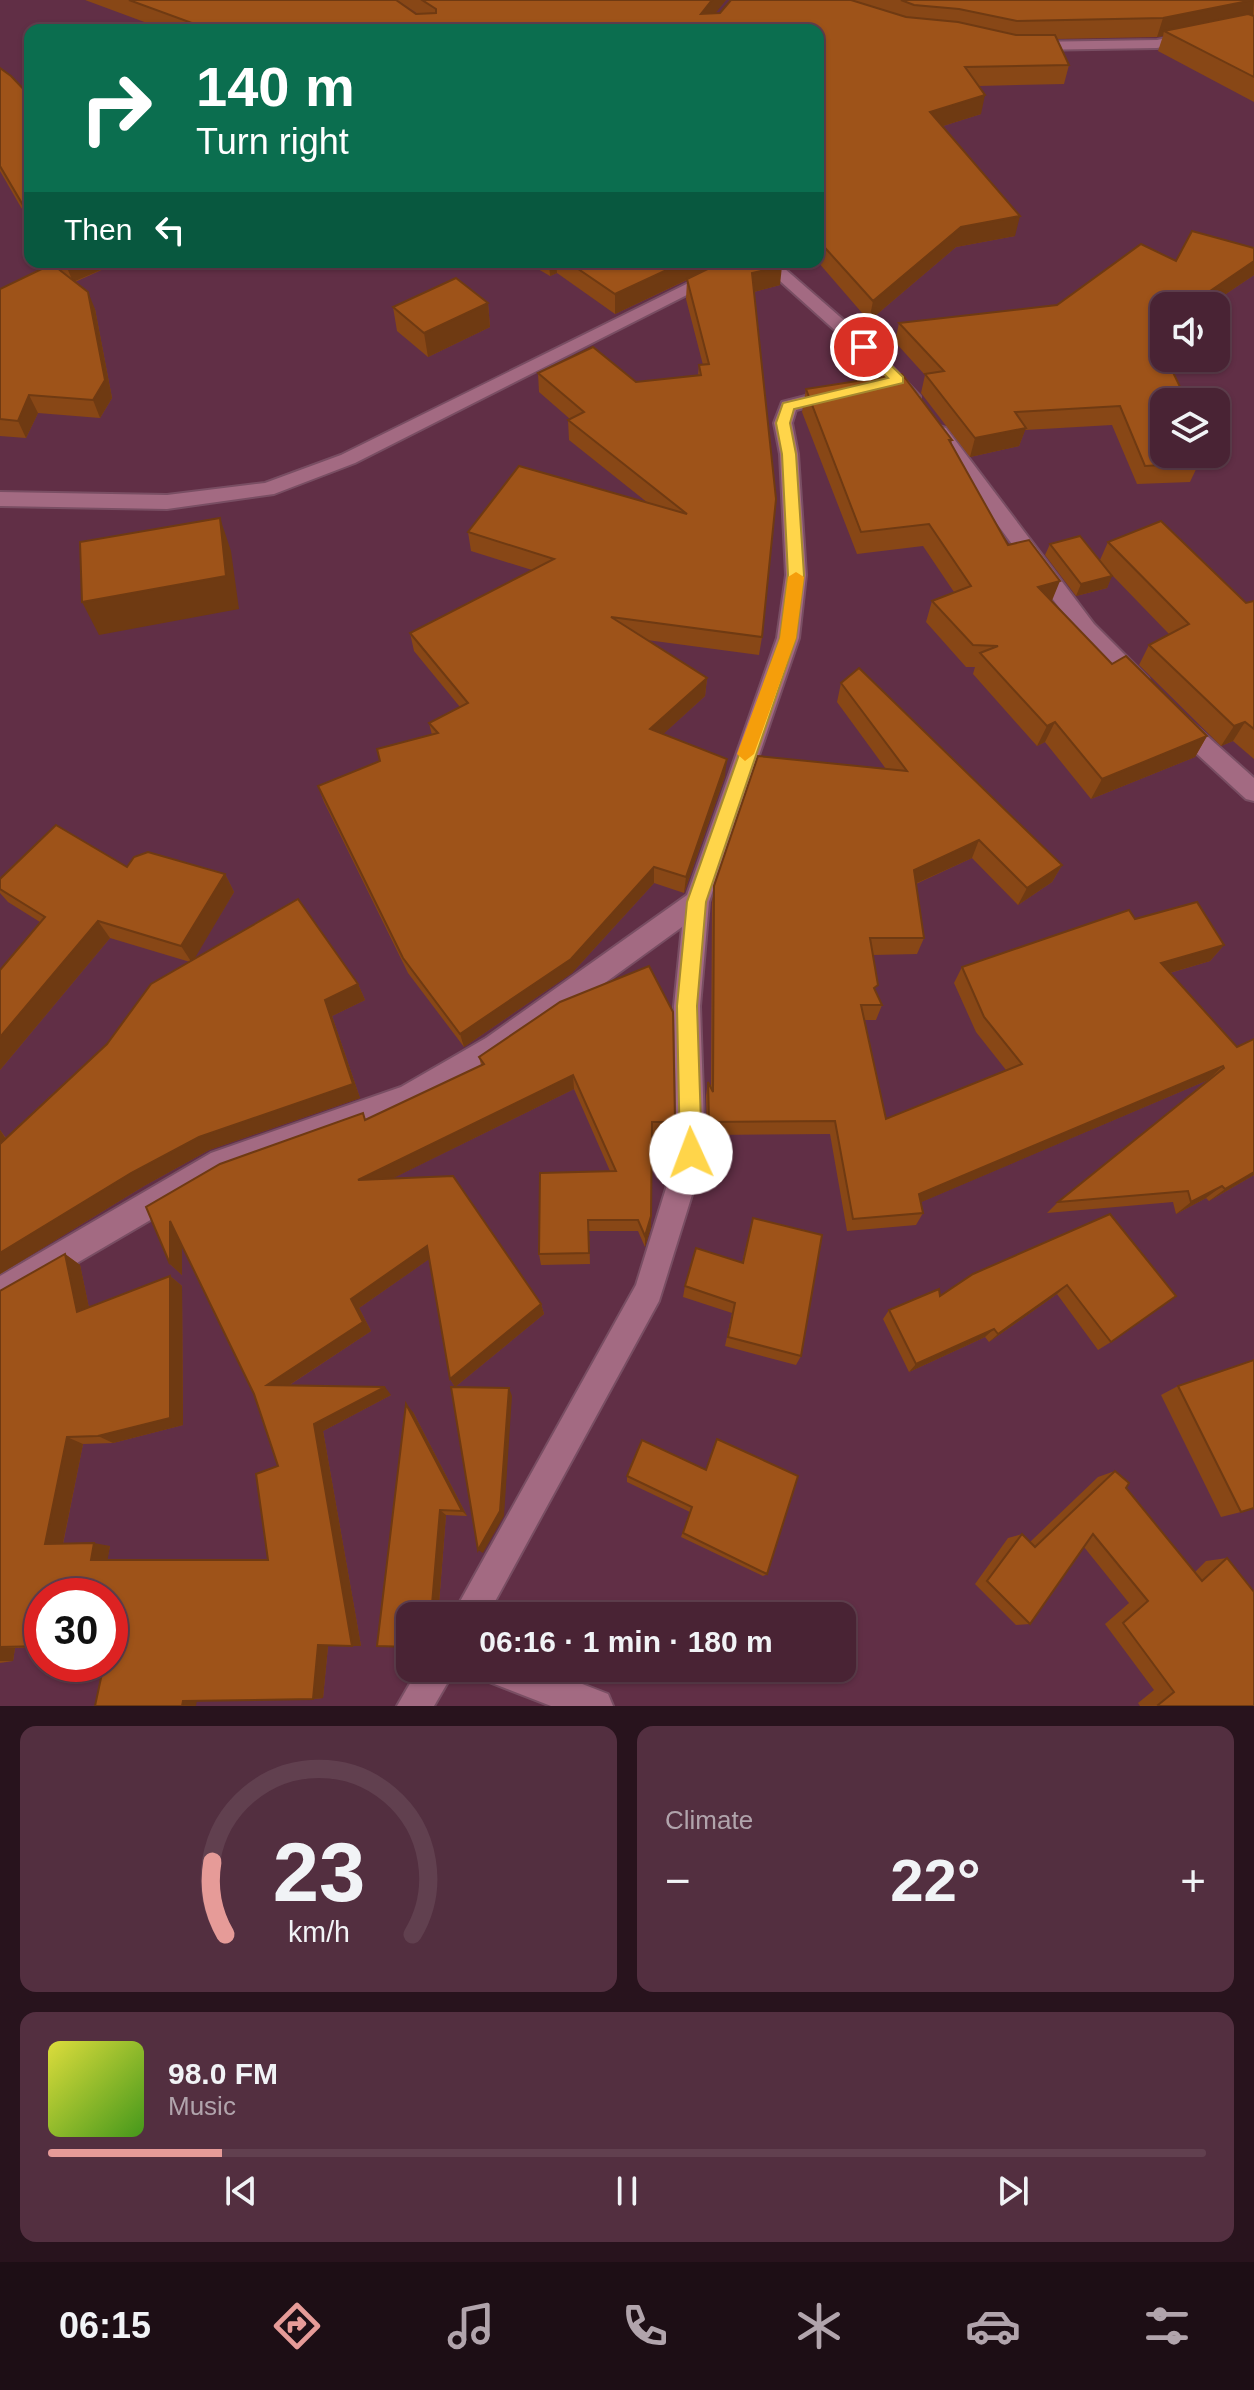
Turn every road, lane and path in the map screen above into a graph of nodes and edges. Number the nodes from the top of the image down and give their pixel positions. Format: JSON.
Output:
{"nodes":[{"id":1,"x":1254,"y":24,"type":"edge"},
{"id":2,"x":1012,"y":47,"type":"edge"},
{"id":3,"x":732,"y":268,"type":"edge"},
{"id":4,"x":774,"y":268,"type":"edge"},
{"id":5,"x":898,"y":380,"type":"junction"},
{"id":6,"x":0,"y":499,"type":"edge"},
{"id":7,"x":1149,"y":694,"type":"edge"},
{"id":8,"x":1170,"y":715,"type":"edge"},
{"id":9,"x":1254,"y":792,"type":"edge"},
{"id":10,"x":697,"y":902,"type":"junction"},
{"id":11,"x":0,"y":1293,"type":"edge"},
{"id":12,"x":477,"y":1602,"type":"edge"},
{"id":13,"x":430,"y":1682,"type":"edge"},
{"id":14,"x":533,"y":1682,"type":"edge"},
{"id":15,"x":414,"y":1706,"type":"edge"},
{"id":16,"x":596,"y":1706,"type":"edge"}],
"edges":[{"from":1,"to":2,"type":"street"},
{"from":3,"to":6,"type":"street"},
{"from":4,"to":5,"type":"street"},
{"from":5,"to":7,"type":"street"},
{"from":5,"to":10,"type":"street"},
{"from":8,"to":9,"type":"street"},
{"from":10,"to":11,"type":"street"},
{"from":10,"to":12,"type":"street"},
{"from":13,"to":15,"type":"street"},
{"from":14,"to":16,"type":"street"}]}
